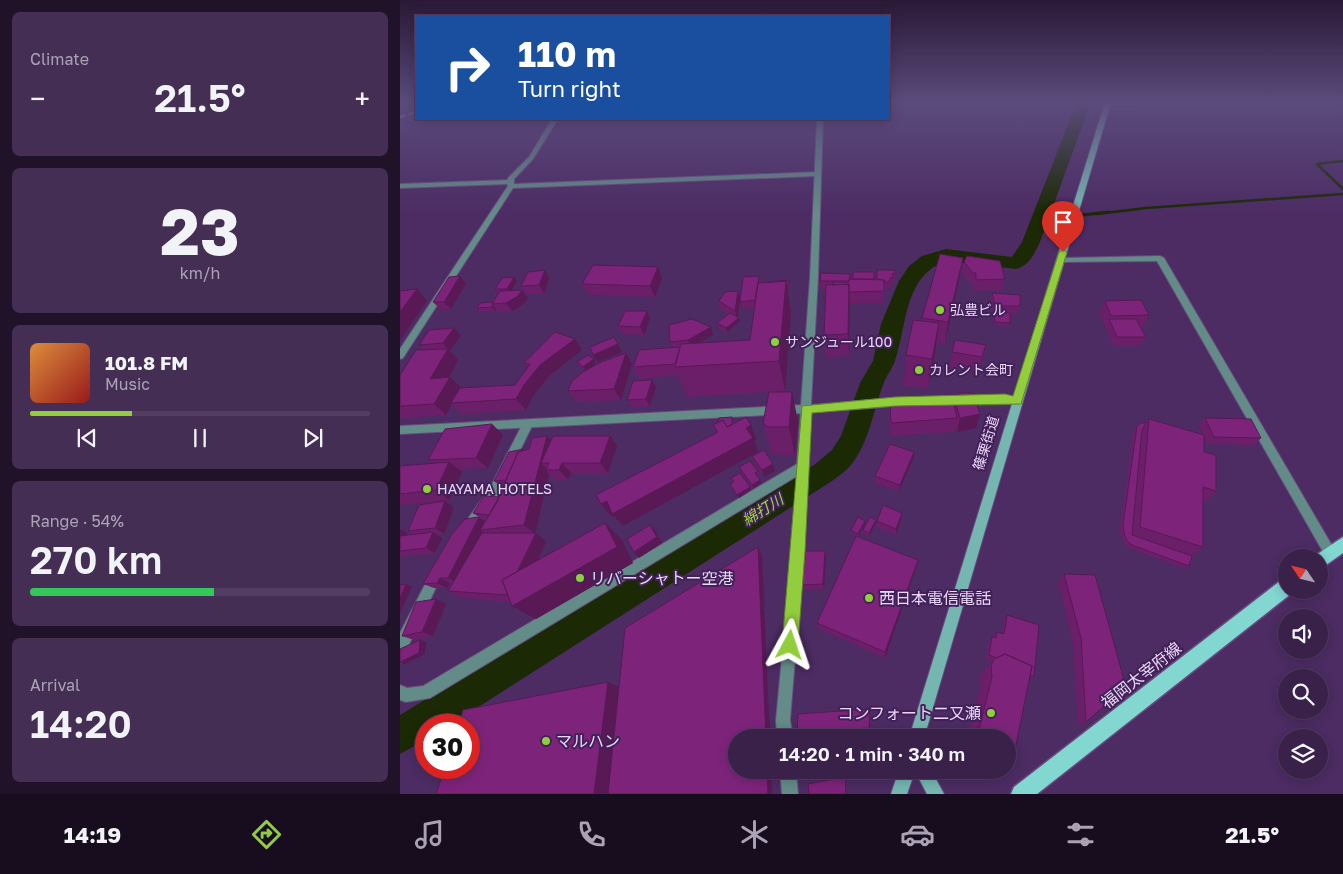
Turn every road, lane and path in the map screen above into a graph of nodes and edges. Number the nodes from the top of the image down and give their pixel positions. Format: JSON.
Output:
{"nodes":[{"id":1,"x":543,"y":139,"type":"edge"},
{"id":2,"x":819,"y":139,"type":"edge"},
{"id":3,"x":1097,"y":139,"type":"edge"},
{"id":4,"x":817,"y":174,"type":"junction"},
{"id":5,"x":511,"y":184,"type":"junction"},
{"id":6,"x":400,"y":186,"type":"edge"},
{"id":7,"x":1061,"y":260,"type":"junction"},
{"id":8,"x":400,"y":356,"type":"edge"},
{"id":9,"x":1017,"y":401,"type":"junction"},
{"id":10,"x":806,"y":409,"type":"junction"},
{"id":11,"x":528,"y":424,"type":"junction"},
{"id":12,"x":400,"y":430,"type":"edge"},
{"id":13,"x":803,"y":473,"type":"junction"},
{"id":14,"x":461,"y":535,"type":"edge"},
{"id":15,"x":1343,"y":544,"type":"edge"},
{"id":16,"x":1319,"y":549,"type":"edge"},
{"id":17,"x":1328,"y":555,"type":"edge"},
{"id":18,"x":441,"y":564,"type":"edge"},
{"id":19,"x":1278,"y":593,"type":"edge"},
{"id":20,"x":400,"y":648,"type":"edge"},
{"id":21,"x":400,"y":692,"type":"edge"},
{"id":22,"x":784,"y":729,"type":"edge"},
{"id":23,"x":919,"y":729,"type":"edge"},
{"id":24,"x":789,"y":779,"type":"edge"},
{"id":25,"x":904,"y":779,"type":"edge"},
{"id":26,"x":927,"y":779,"type":"edge"},
{"id":27,"x":790,"y":794,"type":"edge"},
{"id":28,"x":899,"y":794,"type":"edge"},
{"id":29,"x":936,"y":794,"type":"edge"},
{"id":30,"x":1021,"y":794,"type":"edge"}],
"edges":[{"from":1,"to":5,"type":"street"},
{"from":2,"to":4,"type":"street"},
{"from":3,"to":7,"type":"main road","name":"篠栗街道"},
{"from":4,"to":5,"type":"street"},
{"from":4,"to":10,"type":"street"},
{"from":5,"to":6,"type":"street"},
{"from":5,"to":8,"type":"street"},
{"from":7,"to":9,"type":"main road","name":"篠栗街道"},
{"from":7,"to":16,"type":"street"},
{"from":9,"to":10,"type":"street"},
{"from":9,"to":23,"type":"main road","name":"篠栗街道"},
{"from":10,"to":11,"type":"street"},
{"from":10,"to":13,"type":"street"},
{"from":11,"to":12,"type":"street"},
{"from":11,"to":14,"type":"street"},
{"from":13,"to":21,"type":"street"},
{"from":13,"to":22,"type":"street"},
{"from":15,"to":17,"type":"main road"},
{"from":18,"to":20,"type":"street"},
{"from":19,"to":30,"type":"main road","name":"福岡太宰府線"},
{"from":24,"to":27,"type":"street"},
{"from":25,"to":28,"type":"main road"},
{"from":26,"to":29,"type":"main road"}]}
